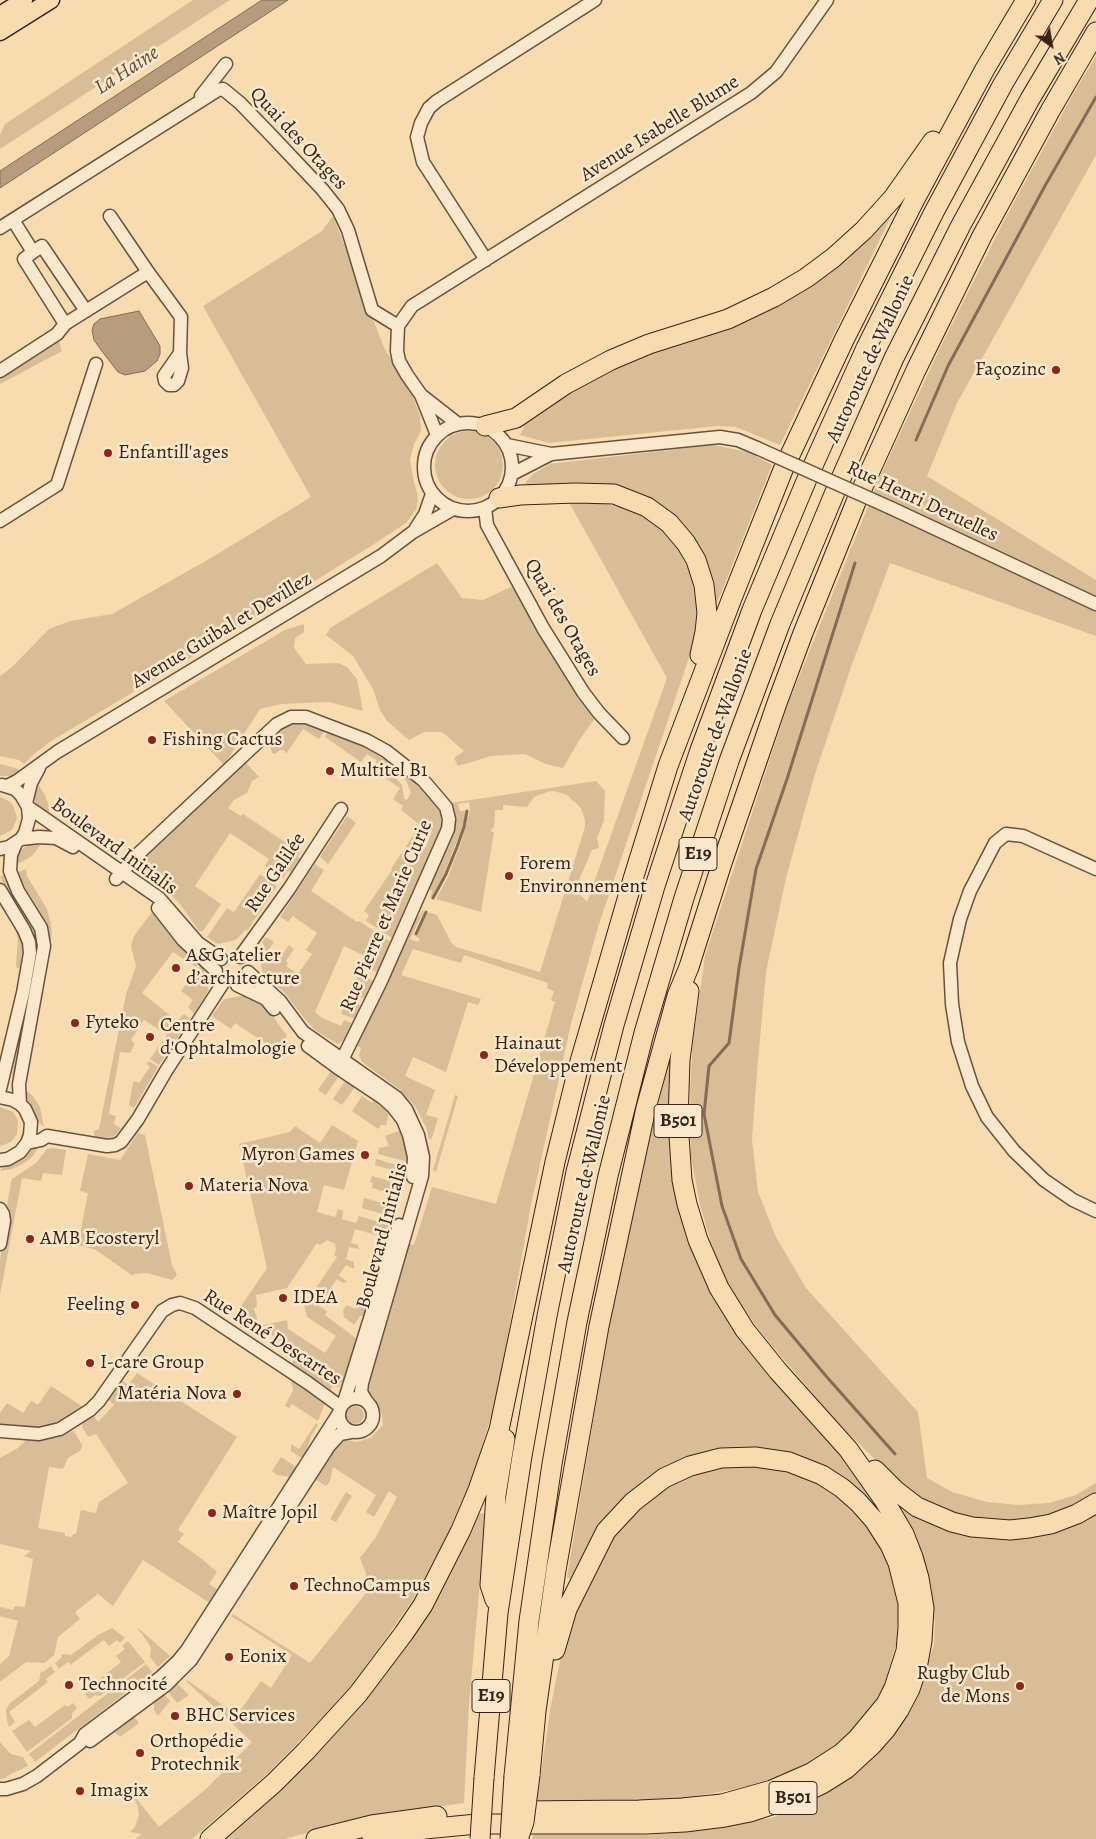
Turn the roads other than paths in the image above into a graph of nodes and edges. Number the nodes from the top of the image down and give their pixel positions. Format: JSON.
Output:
{"nodes":[{"id":1,"x":24,"y":0,"type":"edge"},
{"id":2,"x":51,"y":0,"type":"edge"},
{"id":3,"x":594,"y":0,"type":"edge"},
{"id":4,"x":827,"y":0,"type":"edge"},
{"id":5,"x":1026,"y":0,"type":"edge"},
{"id":6,"x":1053,"y":0,"type":"edge"},
{"id":7,"x":1089,"y":0,"type":"edge"},
{"id":8,"x":0,"y":16,"type":"edge"},
{"id":9,"x":0,"y":32,"type":"edge"},
{"id":10,"x":1096,"y":32,"type":"edge"},
{"id":11,"x":226,"y":64,"type":"dead end"},
{"id":12,"x":985,"y":69,"type":"junction"},
{"id":13,"x":195,"y":104,"type":"junction"},
{"id":14,"x":110,"y":216,"type":"dead end"},
{"id":15,"x":13,"y":220,"type":"junction"},
{"id":16,"x":0,"y":228,"type":"edge"},
{"id":17,"x":33,"y":252,"type":"junction"},
{"id":18,"x":486,"y":260,"type":"junction"},
{"id":19,"x":148,"y":272,"type":"junction"},
{"id":20,"x":86,"y":311,"type":"junction"},
{"id":21,"x":65,"y":324,"type":"junction"},
{"id":22,"x":398,"y":326,"type":"junction"},
{"id":23,"x":180,"y":353,"type":"dead end"},
{"id":24,"x":96,"y":364,"type":"dead end"},
{"id":25,"x":0,"y":371,"type":"edge"},
{"id":26,"x":421,"y":395,"type":"junction"},
{"id":27,"x":458,"y":424,"type":"junction"},
{"id":28,"x":485,"y":426,"type":"junction"},
{"id":29,"x":437,"y":435,"type":"junction"},
{"id":30,"x":507,"y":445,"type":"junction"},
{"id":31,"x":551,"y":454,"type":"junction"},
{"id":32,"x":512,"y":474,"type":"junction"},
{"id":33,"x":432,"y":494,"type":"junction"},
{"id":34,"x":492,"y":503,"type":"junction"},
{"id":35,"x":453,"y":509,"type":"junction"},
{"id":36,"x":0,"y":521,"type":"edge"},
{"id":37,"x":413,"y":532,"type":"junction"},
{"id":38,"x":1096,"y":604,"type":"edge"},
{"id":39,"x":623,"y":738,"type":"dead end"},
{"id":40,"x":48,"y":758,"type":"junction"},
{"id":41,"x":668,"y":766,"type":"junction"},
{"id":42,"x":3,"y":785,"type":"edge"},
{"id":43,"x":27,"y":805,"type":"junction"},
{"id":44,"x":341,"y":809,"type":"dead end"},
{"id":45,"x":18,"y":841,"type":"junction"},
{"id":46,"x":0,"y":849,"type":"edge"},
{"id":47,"x":1096,"y":869,"type":"edge"},
{"id":48,"x":119,"y":876,"type":"junction"},
{"id":49,"x":0,"y":890,"type":"edge"},
{"id":50,"x":240,"y":957,"type":"junction"},
{"id":51,"x":218,"y":965,"type":"junction"},
{"id":52,"x":689,"y":967,"type":"junction"},
{"id":53,"x":248,"y":972,"type":"junction"},
{"id":54,"x":223,"y":984,"type":"junction"},
{"id":55,"x":237,"y":985,"type":"junction"},
{"id":56,"x":341,"y":1064,"type":"junction"},
{"id":57,"x":0,"y":1089,"type":"edge"},
{"id":58,"x":0,"y":1097,"type":"edge"},
{"id":59,"x":20,"y":1104,"type":"junction"},
{"id":60,"x":31,"y":1122,"type":"junction"},
{"id":61,"x":47,"y":1136,"type":"junction"},
{"id":62,"x":27,"y":1143,"type":"junction"},
{"id":63,"x":1,"y":1161,"type":"edge"},
{"id":64,"x":0,"y":1209,"type":"edge"},
{"id":65,"x":1096,"y":1211,"type":"edge"},
{"id":66,"x":400,"y":1238,"type":"junction"},
{"id":67,"x":0,"y":1244,"type":"edge"},
{"id":68,"x":518,"y":1340,"type":"junction"},
{"id":69,"x":367,"y":1402,"type":"junction"},
{"id":70,"x":341,"y":1407,"type":"junction"},
{"id":71,"x":0,"y":1431,"type":"edge"},
{"id":72,"x":351,"y":1432,"type":"junction"},
{"id":73,"x":848,"y":1449,"type":"junction"},
{"id":74,"x":1096,"y":1503,"type":"edge"},
{"id":75,"x":498,"y":1613,"type":"junction"},
{"id":76,"x":536,"y":1711,"type":"junction"},
{"id":77,"x":80,"y":1743,"type":"junction"},
{"id":78,"x":522,"y":1776,"type":"junction"},
{"id":79,"x":0,"y":1789,"type":"edge"},
{"id":80,"x":210,"y":1839,"type":"edge"},
{"id":81,"x":316,"y":1839,"type":"edge"},
{"id":82,"x":372,"y":1839,"type":"edge"},
{"id":83,"x":480,"y":1839,"type":"edge"},
{"id":84,"x":510,"y":1839,"type":"edge"},
{"id":85,"x":518,"y":1839,"type":"edge"}],
"edges":[{"from":1,"to":8,"type":"main road"},
{"from":2,"to":9,"type":"main road"},
{"from":3,"to":18,"type":"street"},
{"from":4,"to":18,"type":"street","name":"Avenue Isabelle Blume"},
{"from":5,"to":12,"type":"highway"},
{"from":6,"to":75,"type":"highway","name":"Autoroute de Wallonie","number":"E19"},
{"from":7,"to":78,"type":"highway","name":"Autoroute de Wallonie","number":"E19"},
{"from":10,"to":52,"type":"highway"},
{"from":11,"to":13,"type":"street"},
{"from":12,"to":28,"type":"highway"},
{"from":12,"to":41,"type":"highway"},
{"from":13,"to":15,"type":"street","name":"Quai des Otages"},
{"from":13,"to":22,"type":"street","name":"Quai des Otages"},
{"from":14,"to":19,"type":"street"},
{"from":15,"to":16,"type":"street","name":"Quai des Otages"},
{"from":15,"to":17,"type":"street"},
{"from":17,"to":20,"type":"street"},
{"from":17,"to":21,"type":"street"},
{"from":18,"to":22,"type":"street","name":"Avenue Isabelle Blume"},
{"from":19,"to":20,"type":"street"},
{"from":19,"to":23,"type":"street"},
{"from":20,"to":21,"type":"street"},
{"from":21,"to":25,"type":"street"},
{"from":22,"to":26,"type":"street"},
{"from":24,"to":36,"type":"street"},
{"from":26,"to":27,"type":"street"},
{"from":26,"to":29,"type":"street"},
{"from":27,"to":28,"type":"street"},
{"from":27,"to":29,"type":"street"},
{"from":28,"to":30,"type":"street"},
{"from":29,"to":33,"type":"street"},
{"from":30,"to":31,"type":"street","name":"Rue Henri Deruelles"},
{"from":30,"to":32,"type":"street"},
{"from":31,"to":32,"type":"street","name":"Rue Henri Deruelles"},
{"from":31,"to":38,"type":"street","name":"Rue Henri Deruelles","bridge":true},
{"from":32,"to":34,"type":"street"},
{"from":33,"to":35,"type":"street"},
{"from":33,"to":37,"type":"street","name":"Avenue Guibal et Devillez"},
{"from":34,"to":35,"type":"street"},
{"from":34,"to":39,"type":"street","name":"Quai des Otages"},
{"from":34,"to":41,"type":"highway"},
{"from":35,"to":37,"type":"street","name":"Avenue Guibal et Devillez"},
{"from":37,"to":40,"type":"street","name":"Avenue Guibal et Devillez"},
{"from":40,"to":42,"type":"street","name":"Avenue Guibal et Devillez"},
{"from":40,"to":43,"type":"street","name":"Avenue Guibal et Devillez"},
{"from":41,"to":68,"type":"highway"},
{"from":42,"to":43,"type":"street","name":"Boulevard Initialis"},
{"from":43,"to":45,"type":"street","name":"Avenue Guibal et Devillez"},
{"from":43,"to":48,"type":"street","name":"Boulevard Initialis"},
{"from":44,"to":50,"type":"street","name":"Rue Galilée"},
{"from":45,"to":46,"type":"street","name":"Boulevard Initialis"},
{"from":45,"to":48,"type":"street","name":"Boulevard Initialis"},
{"from":45,"to":59,"type":"street","name":"Avenue Guibal et Devillez"},
{"from":47,"to":65,"type":"street"},
{"from":48,"to":51,"type":"street","name":"Boulevard Initialis"},
{"from":48,"to":56,"type":"street","name":"Rue Pierre et Marie Curie"},
{"from":49,"to":57,"type":"street"},
{"from":50,"to":51,"type":"street"},
{"from":50,"to":53,"type":"street"},
{"from":51,"to":54,"type":"street"},
{"from":52,"to":73,"type":"highway","number":"B501"},
{"from":52,"to":76,"type":"highway"},
{"from":53,"to":55,"type":"street"},
{"from":53,"to":56,"type":"street","name":"Boulevard Initialis"},
{"from":54,"to":55,"type":"street"},
{"from":54,"to":61,"type":"street"},
{"from":55,"to":56,"type":"street","name":"Boulevard Initialis"},
{"from":56,"to":66,"type":"street","name":"Boulevard Initialis"},
{"from":58,"to":59,"type":"street"},
{"from":59,"to":60,"type":"street"},
{"from":60,"to":61,"type":"street"},
{"from":60,"to":62,"type":"street"},
{"from":61,"to":62,"type":"street"},
{"from":62,"to":63,"type":"street"},
{"from":64,"to":67,"type":"street"},
{"from":66,"to":69,"type":"street","name":"Boulevard Initialis"},
{"from":66,"to":70,"type":"street","name":"Boulevard Initialis"},
{"from":68,"to":75,"type":"highway"},
{"from":68,"to":80,"type":"highway"},
{"from":69,"to":70,"type":"street"},
{"from":69,"to":72,"type":"street","name":"Boulevard Initialis"},
{"from":70,"to":71,"type":"street","name":"Rue René Descartes"},
{"from":70,"to":72,"type":"street"},
{"from":70,"to":77,"type":"street","name":"Boulevard Initialis"},
{"from":72,"to":77,"type":"street","name":"Boulevard Initialis"},
{"from":73,"to":74,"type":"highway"},
{"from":73,"to":82,"type":"highway","number":"B501"},
{"from":75,"to":83,"type":"highway","name":"Autoroute de Wallonie","number":"E19","bridge":true},
{"from":76,"to":78,"type":"highway"},
{"from":76,"to":81,"type":"highway","number":"B501"},
{"from":77,"to":79,"type":"street","name":"Boulevard Initialis"},
{"from":78,"to":84,"type":"highway","name":"Autoroute de Wallonie","number":"E19","bridge":true},
{"from":78,"to":85,"type":"highway","bridge":true}]}
